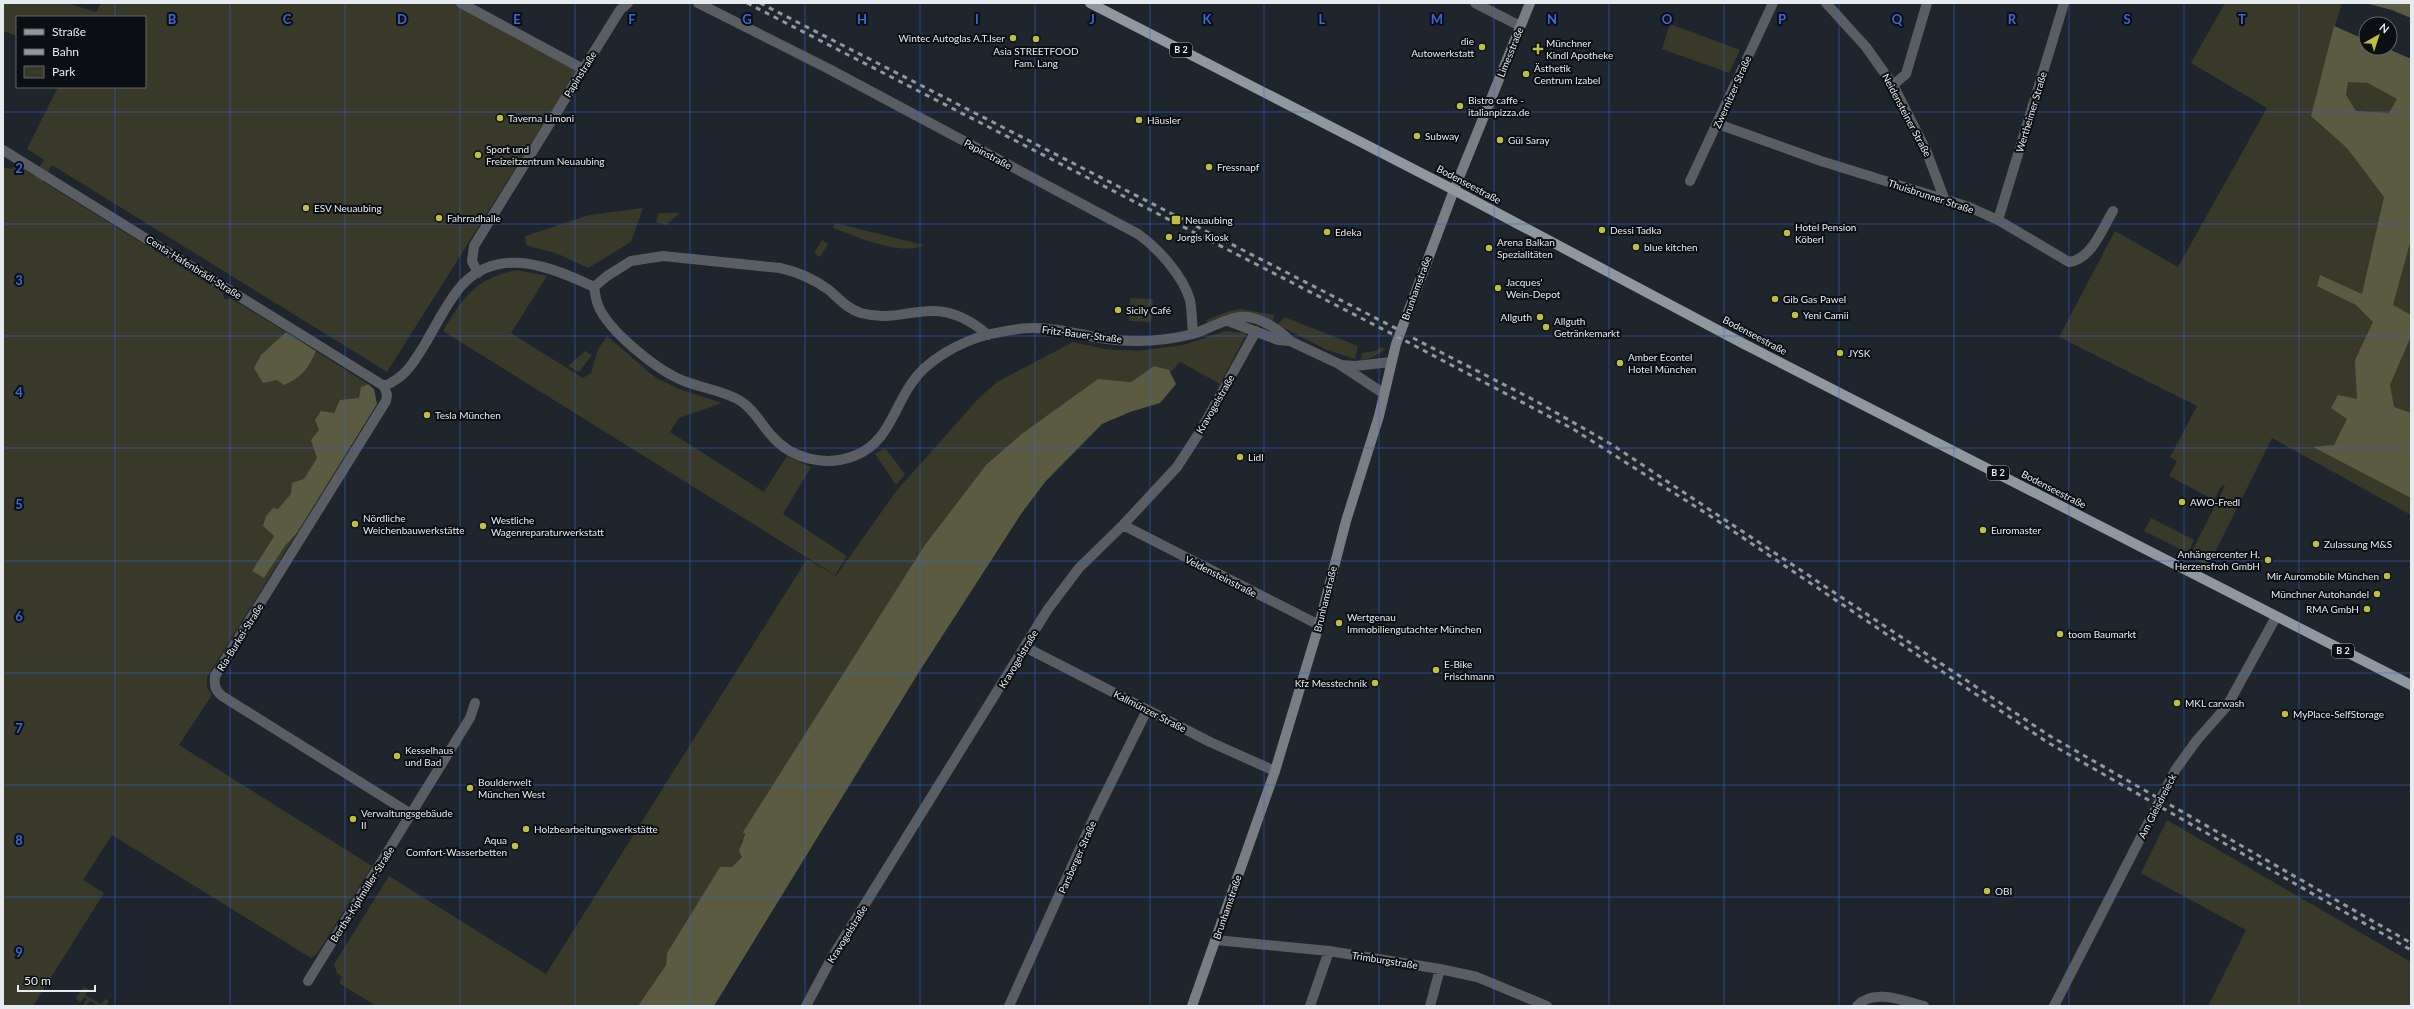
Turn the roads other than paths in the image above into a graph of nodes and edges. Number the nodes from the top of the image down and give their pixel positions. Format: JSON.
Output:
{"nodes":[{"id":1,"x":461,"y":3,"type":"edge"},
{"id":2,"x":628,"y":3,"type":"edge"},
{"id":3,"x":698,"y":3,"type":"edge"},
{"id":4,"x":1090,"y":3,"type":"edge"},
{"id":5,"x":1475,"y":3,"type":"edge"},
{"id":6,"x":1530,"y":3,"type":"edge"},
{"id":7,"x":1773,"y":3,"type":"edge"},
{"id":8,"x":1826,"y":3,"type":"edge"},
{"id":9,"x":1927,"y":3,"type":"edge"},
{"id":10,"x":2064,"y":3,"type":"edge"},
{"id":11,"x":1520,"y":26,"type":"junction"},
{"id":12,"x":583,"y":69,"type":"junction"},
{"id":13,"x":1893,"y":85,"type":"junction"},
{"id":14,"x":1718,"y":124,"type":"junction"},
{"id":15,"x":3,"y":150,"type":"edge"},
{"id":16,"x":1690,"y":181,"type":"dead end"},
{"id":17,"x":1454,"y":190,"type":"junction"},
{"id":18,"x":1944,"y":198,"type":"junction"},
{"id":19,"x":2113,"y":211,"type":"dead end"},
{"id":20,"x":1998,"y":220,"type":"junction"},
{"id":21,"x":478,"y":273,"type":"junction"},
{"id":22,"x":594,"y":287,"type":"junction"},
{"id":23,"x":1228,"y":321,"type":"junction"},
{"id":24,"x":1256,"y":331,"type":"junction"},
{"id":25,"x":1193,"y":334,"type":"junction"},
{"id":26,"x":988,"y":335,"type":"junction"},
{"id":27,"x":1290,"y":341,"type":"junction"},
{"id":28,"x":1391,"y":362,"type":"junction"},
{"id":29,"x":1339,"y":364,"type":"junction"},
{"id":30,"x":384,"y":386,"type":"junction"},
{"id":31,"x":1383,"y":393,"type":"junction"},
{"id":32,"x":1123,"y":525,"type":"junction"},
{"id":33,"x":2276,"y":617,"type":"junction"},
{"id":34,"x":1319,"y":625,"type":"junction"},
{"id":35,"x":1026,"y":647,"type":"junction"},
{"id":36,"x":2411,"y":685,"type":"edge"},
{"id":37,"x":475,"y":703,"type":"dead end"},
{"id":38,"x":1147,"y":710,"type":"junction"},
{"id":39,"x":1275,"y":771,"type":"junction"},
{"id":40,"x":411,"y":814,"type":"junction"},
{"id":41,"x":1216,"y":940,"type":"junction"},
{"id":42,"x":1328,"y":951,"type":"junction"},
{"id":43,"x":1440,"y":969,"type":"junction"},
{"id":44,"x":308,"y":981,"type":"dead end"},
{"id":45,"x":806,"y":1006,"type":"edge"},
{"id":46,"x":1010,"y":1006,"type":"edge"},
{"id":47,"x":1192,"y":1006,"type":"edge"},
{"id":48,"x":1310,"y":1006,"type":"edge"},
{"id":49,"x":1430,"y":1006,"type":"edge"},
{"id":50,"x":1547,"y":1006,"type":"edge"},
{"id":51,"x":1857,"y":1006,"type":"edge"},
{"id":52,"x":1924,"y":1006,"type":"edge"},
{"id":53,"x":2054,"y":1006,"type":"edge"}],
"edges":[{"from":1,"to":12,"type":"street"},
{"from":2,"to":12,"type":"street","name":"Papinstraße"},
{"from":3,"to":25,"type":"street","name":"Papinstraße"},
{"from":4,"to":17,"type":"main road","name":"Bodenseestraße","number":"B 2"},
{"from":5,"to":11,"type":"street"},
{"from":6,"to":11,"type":"street","name":"Limesstraße"},
{"from":7,"to":14,"type":"street","name":"Zwernitzer Straße"},
{"from":8,"to":13,"type":"street","name":"Neidensteiner Straße"},
{"from":9,"to":13,"type":"street"},
{"from":10,"to":20,"type":"street","name":"Wertheimer Straße"},
{"from":11,"to":17,"type":"street","name":"Limesstraße"},
{"from":12,"to":21,"type":"street","name":"Papinstraße"},
{"from":13,"to":18,"type":"street","name":"Neidensteiner Straße"},
{"from":14,"to":16,"type":"street","name":"Zwernitzer Straße"},
{"from":14,"to":18,"type":"street","name":"Thuisbrunner Straße"},
{"from":15,"to":30,"type":"street","name":"Centa-Hafenbrädl-Straße"},
{"from":17,"to":28,"type":"street","name":"Brunhamstraße"},
{"from":17,"to":33,"type":"main road","name":"Bodenseestraße","number":"B 2"},
{"from":18,"to":20,"type":"street","name":"Thuisbrunner Straße"},
{"from":19,"to":20,"type":"street","name":"Thuisbrunner Straße"},
{"from":21,"to":22,"type":"street"},
{"from":21,"to":30,"type":"street"},
{"from":22,"to":26,"type":"street"},
{"from":22,"to":26,"type":"street","name":"Fritz-Bauer-Straße"},
{"from":23,"to":24,"type":"street"},
{"from":23,"to":25,"type":"street"},
{"from":23,"to":27,"type":"street"},
{"from":24,"to":27,"type":"street"},
{"from":24,"to":32,"type":"street","name":"Kravogelstraße"},
{"from":25,"to":26,"type":"street","name":"Fritz-Bauer-Straße"},
{"from":27,"to":29,"type":"street"},
{"from":28,"to":29,"type":"street"},
{"from":28,"to":31,"type":"street","name":"Brunhamstraße"},
{"from":29,"to":31,"type":"street"},
{"from":30,"to":40,"type":"street","name":"Ria-Burkei-Straße"},
{"from":31,"to":34,"type":"street","name":"Brunhamstraße"},
{"from":32,"to":34,"type":"street","name":"Veldensteinstraße"},
{"from":32,"to":35,"type":"street","name":"Kravogelstraße"},
{"from":33,"to":36,"type":"main road","name":"Bodenseestraße","number":"B 2"},
{"from":33,"to":53,"type":"street","name":"Am Gleisdreieck"},
{"from":34,"to":39,"type":"street","name":"Brunhamstraße"},
{"from":35,"to":38,"type":"street","name":"Kallmünzer Straße"},
{"from":35,"to":45,"type":"street","name":"Kravogelstraße"},
{"from":37,"to":40,"type":"street","name":"Bertha-Kipfmüller-Straße"},
{"from":38,"to":39,"type":"street","name":"Kallmünzer Straße"},
{"from":38,"to":46,"type":"street","name":"Parsberger Straße"},
{"from":39,"to":41,"type":"street","name":"Brunhamstraße"},
{"from":40,"to":44,"type":"street","name":"Bertha-Kipfmüller-Straße"},
{"from":41,"to":42,"type":"street","name":"Trimburgstraße"},
{"from":41,"to":47,"type":"street","name":"Brunhamstraße"},
{"from":42,"to":43,"type":"street","name":"Trimburgstraße"},
{"from":42,"to":48,"type":"street"},
{"from":43,"to":49,"type":"street"},
{"from":43,"to":50,"type":"street","name":"Trimburgstraße"},
{"from":51,"to":52,"type":"street"}]}
